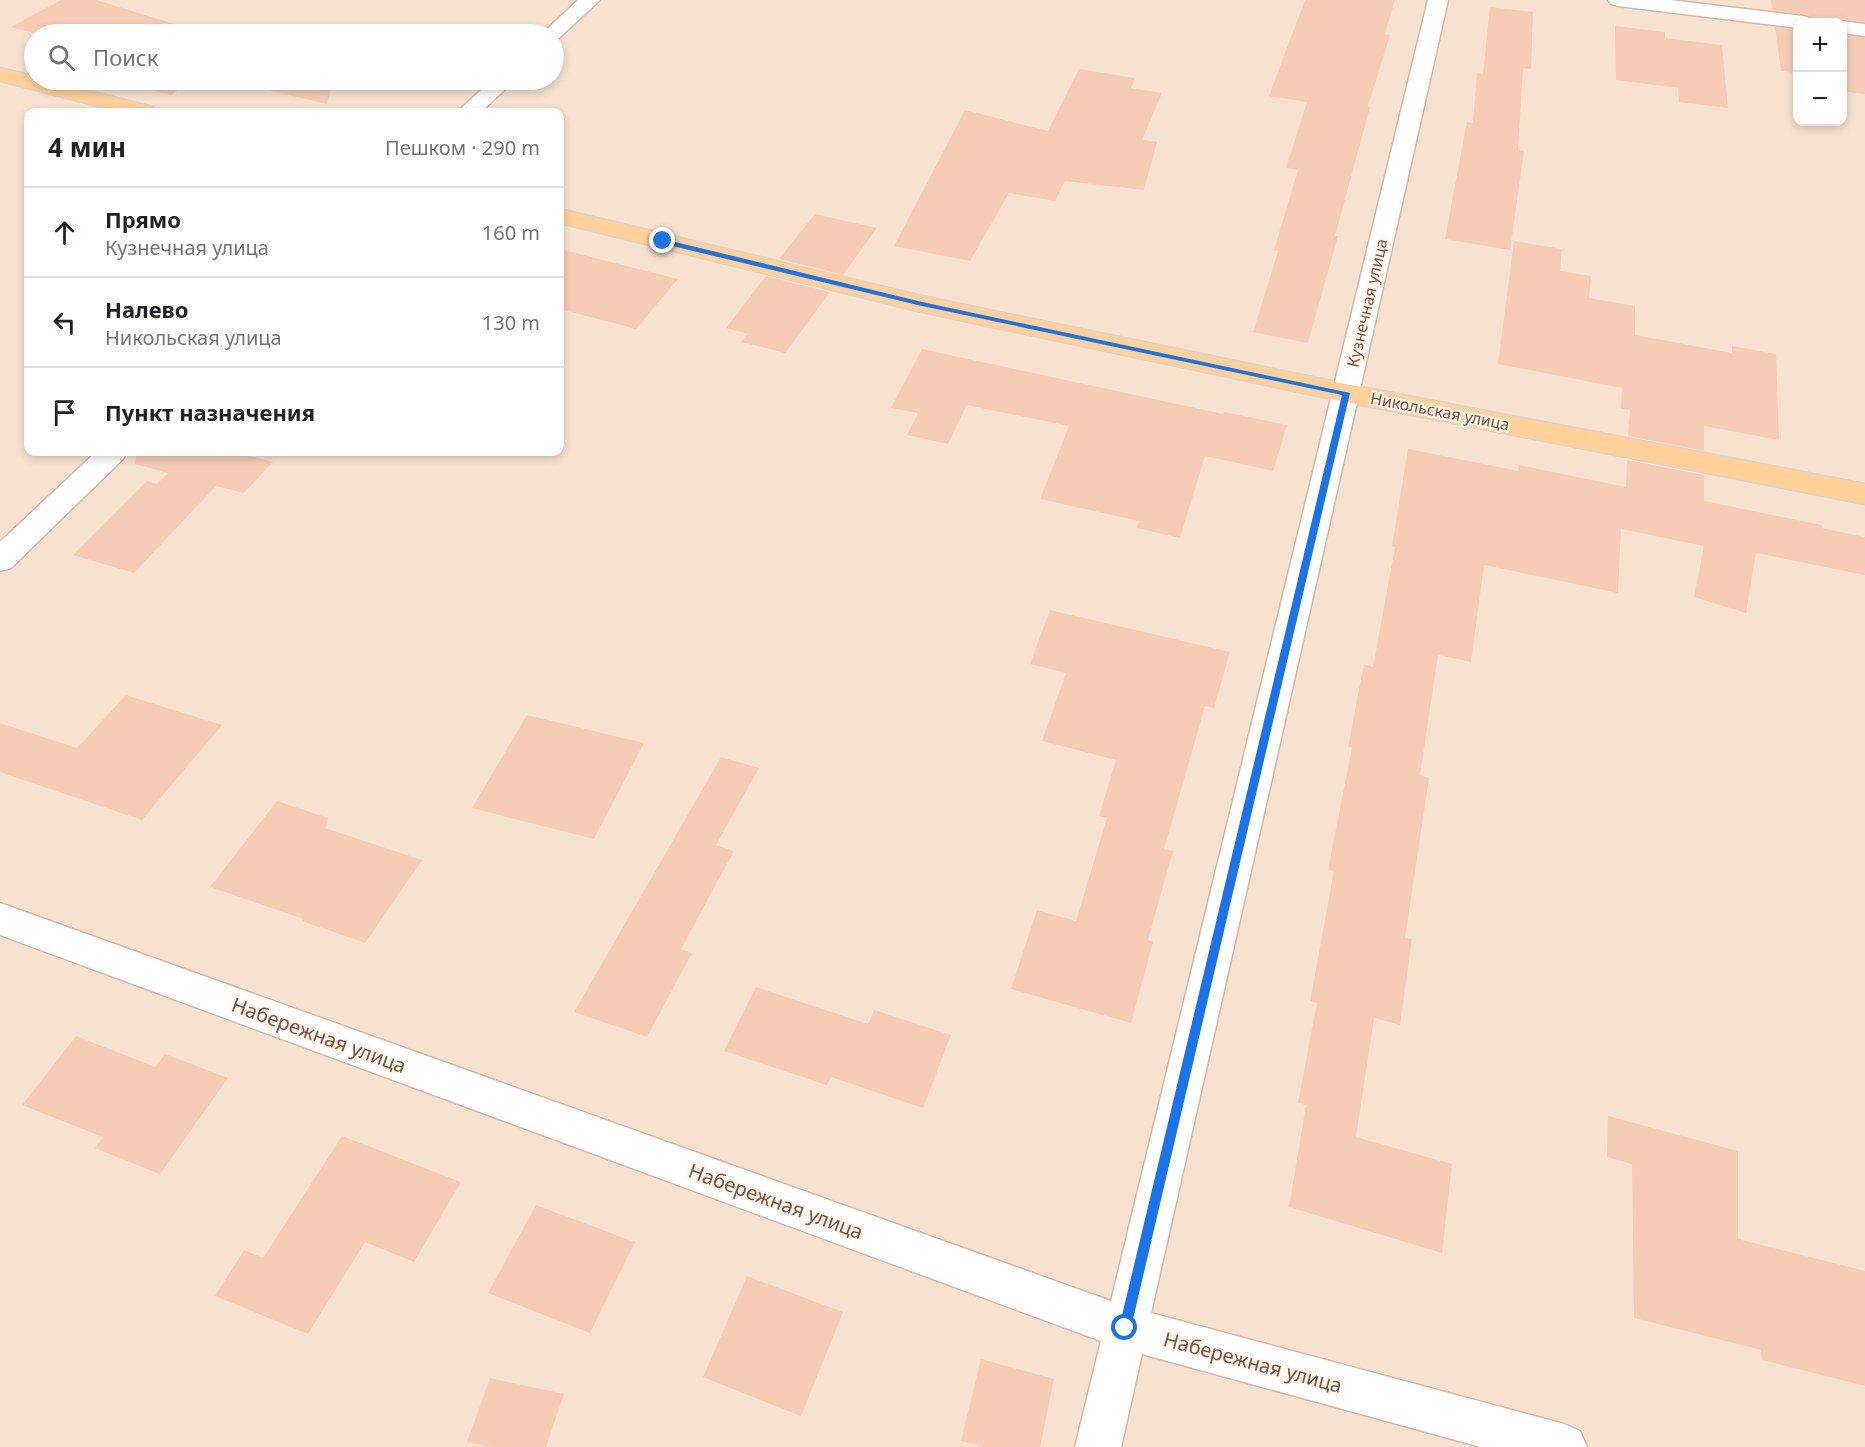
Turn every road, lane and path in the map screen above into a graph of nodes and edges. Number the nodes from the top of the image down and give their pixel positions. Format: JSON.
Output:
{"nodes":[{"id":1,"x":590,"y":0,"type":"edge"},
{"id":2,"x":1438,"y":0,"type":"edge"},
{"id":3,"x":1618,"y":0,"type":"edge"},
{"id":4,"x":1793,"y":21,"type":"edge"},
{"id":5,"x":563,"y":24,"type":"edge"},
{"id":6,"x":1847,"y":28,"type":"edge"},
{"id":7,"x":1865,"y":30,"type":"edge"},
{"id":8,"x":0,"y":74,"type":"edge"},
{"id":9,"x":24,"y":80,"type":"edge"},
{"id":10,"x":61,"y":90,"type":"edge"},
{"id":11,"x":493,"y":90,"type":"edge"},
{"id":12,"x":130,"y":108,"type":"edge"},
{"id":13,"x":472,"y":108,"type":"edge"},
{"id":14,"x":564,"y":217,"type":"edge"},
{"id":15,"x":1346,"y":393,"type":"junction"},
{"id":16,"x":109,"y":456,"type":"edge"},
{"id":17,"x":1865,"y":494,"type":"edge"},
{"id":18,"x":0,"y":560,"type":"edge"},
{"id":19,"x":0,"y":919,"type":"edge"},
{"id":20,"x":1125,"y":1328,"type":"junction"},
{"id":21,"x":1098,"y":1447,"type":"edge"},
{"id":22,"x":1564,"y":1447,"type":"edge"}],
"edges":[{"from":1,"to":5,"type":"street"},
{"from":2,"to":15,"type":"street","name":"Кузнечная улица"},
{"from":3,"to":4,"type":"street"},
{"from":6,"to":7,"type":"street"},
{"from":8,"to":9,"type":"main road"},
{"from":10,"to":12,"type":"main road"},
{"from":11,"to":13,"type":"street"},
{"from":14,"to":15,"type":"main road","name":"Никольская улица"},
{"from":15,"to":17,"type":"main road","name":"Никольская улица"},
{"from":15,"to":20,"type":"street","name":"Кузнечная улица"},
{"from":16,"to":18,"type":"street"},
{"from":19,"to":20,"type":"street","name":"Набережная улица"},
{"from":20,"to":21,"type":"street","name":"Кузнечная улица"},
{"from":20,"to":22,"type":"street","name":"Набережная улица"}]}
